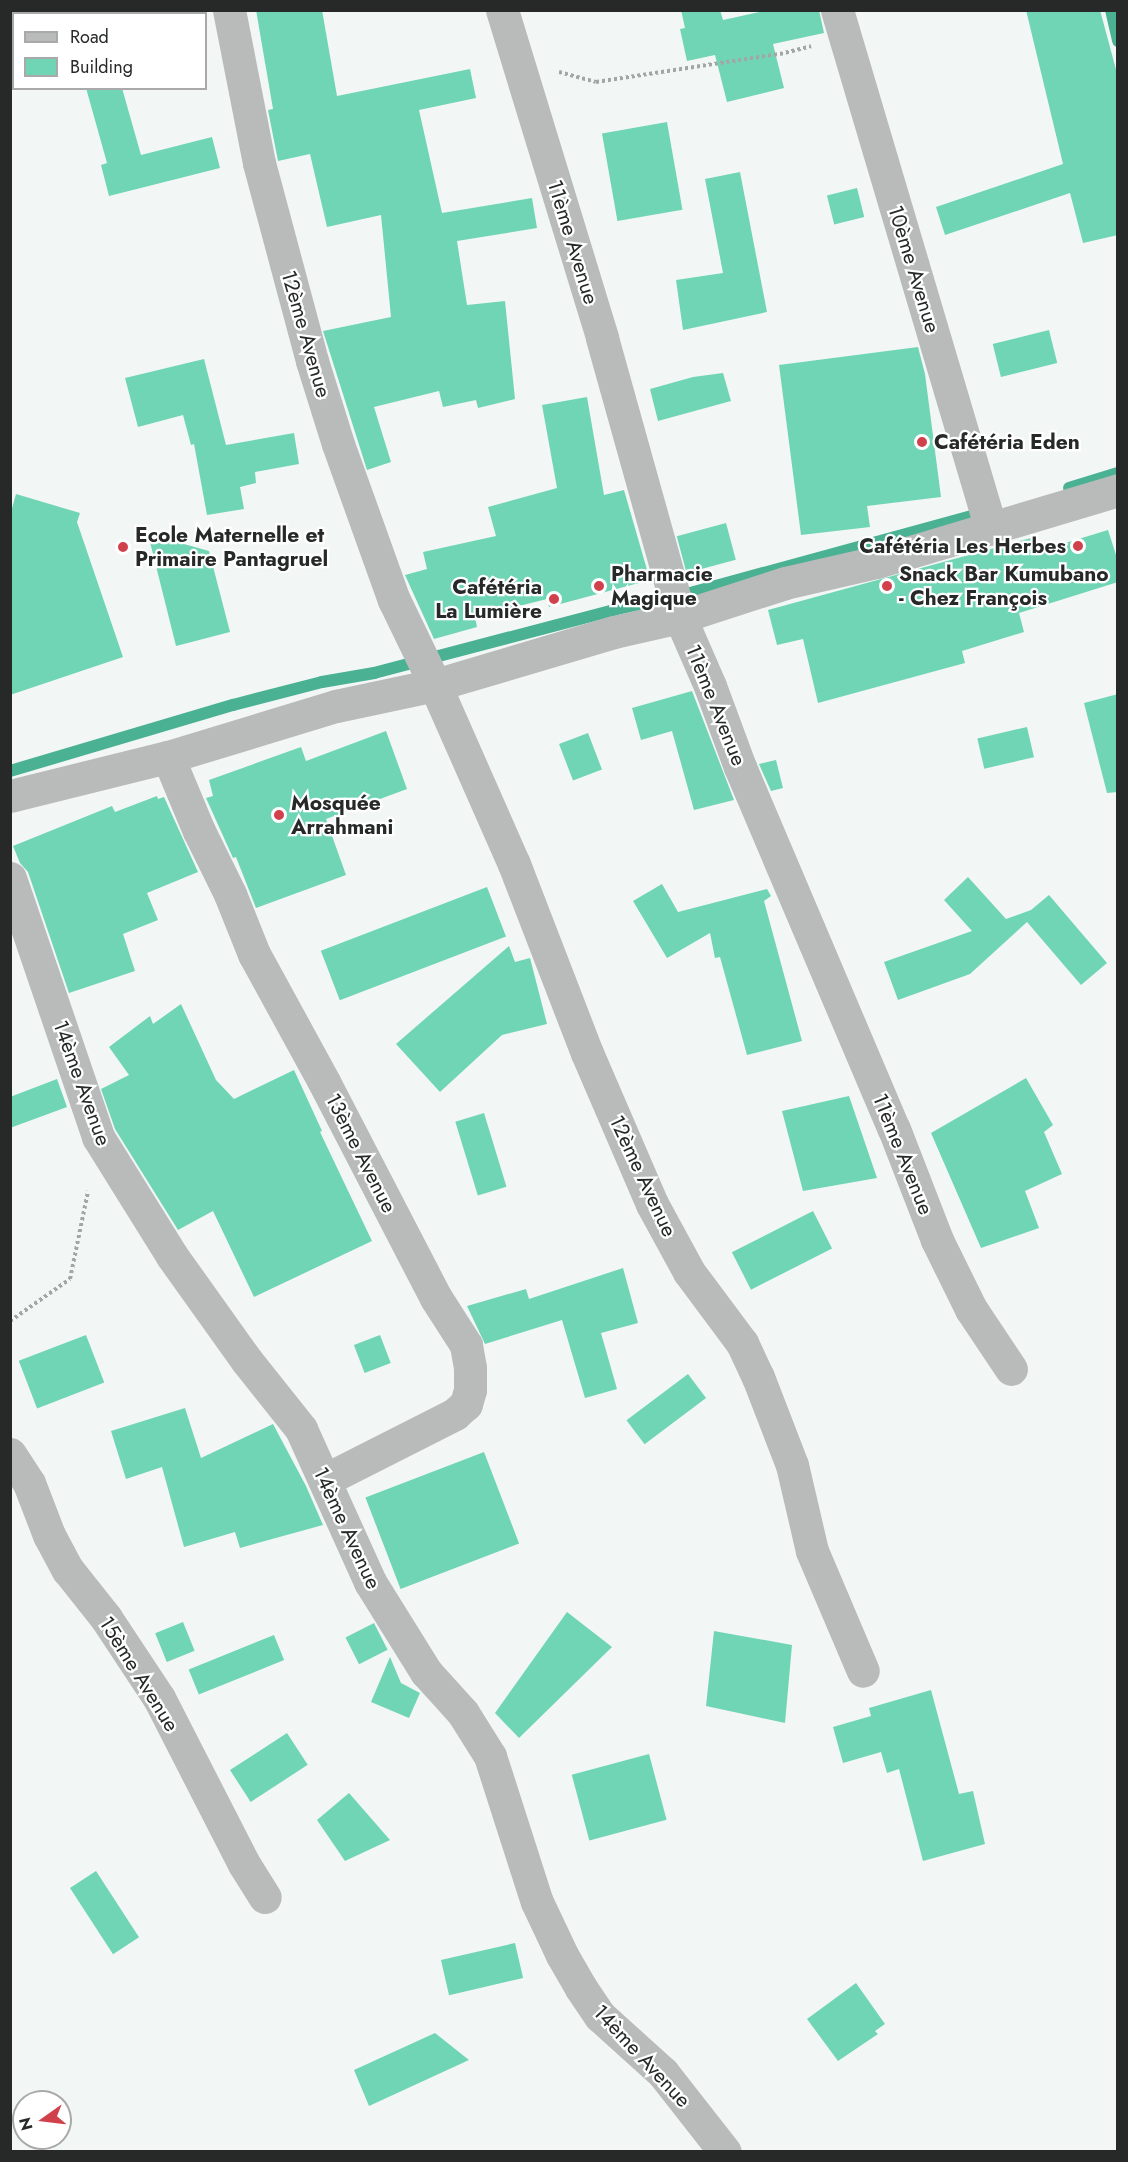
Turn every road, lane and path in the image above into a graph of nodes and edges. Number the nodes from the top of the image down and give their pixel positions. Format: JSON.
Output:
{"nodes":[{"id":1,"x":229,"y":10,"type":"edge"},
{"id":2,"x":502,"y":10,"type":"edge"},
{"id":3,"x":838,"y":14,"type":"edge"},
{"id":4,"x":516,"y":53,"type":"junction"},
{"id":5,"x":1118,"y":490,"type":"edge"},
{"id":6,"x":987,"y":515,"type":"junction"},
{"id":7,"x":674,"y":599,"type":"junction"},
{"id":8,"x":426,"y":669,"type":"junction"},
{"id":9,"x":168,"y":757,"type":"junction"},
{"id":10,"x":10,"y":796,"type":"edge"},
{"id":11,"x":10,"y":878,"type":"edge"},
{"id":12,"x":98,"y":1137,"type":"junction"},
{"id":13,"x":10,"y":1321,"type":"edge"},
{"id":14,"x":1011,"y":1369,"type":"dead end"},
{"id":15,"x":10,"y":1454,"type":"edge"},
{"id":16,"x":325,"y":1480,"type":"junction"},
{"id":17,"x":862,"y":1671,"type":"dead end"},
{"id":18,"x":265,"y":1897,"type":"dead end"},
{"id":19,"x":725,"y":2151,"type":"edge"}],
"edges":[{"from":1,"to":8,"type":"street","name":"12ème Avenue"},
{"from":2,"to":4,"type":"street","name":"11ème Avenue"},
{"from":3,"to":4,"type":"path"},
{"from":3,"to":6,"type":"street","name":"10ème Avenue"},
{"from":4,"to":7,"type":"street","name":"11ème Avenue"},
{"from":5,"to":6,"type":"street"},
{"from":6,"to":7,"type":"street"},
{"from":7,"to":8,"type":"street"},
{"from":7,"to":14,"type":"street","name":"11ème Avenue"},
{"from":8,"to":9,"type":"street"},
{"from":8,"to":17,"type":"street","name":"12ème Avenue"},
{"from":9,"to":10,"type":"street"},
{"from":9,"to":16,"type":"street","name":"13ème Avenue"},
{"from":11,"to":12,"type":"street","name":"14ème Avenue"},
{"from":12,"to":13,"type":"path"},
{"from":12,"to":16,"type":"street","name":"14ème Avenue"},
{"from":15,"to":18,"type":"street","name":"15ème Avenue"},
{"from":16,"to":19,"type":"street","name":"14ème Avenue"}]}
